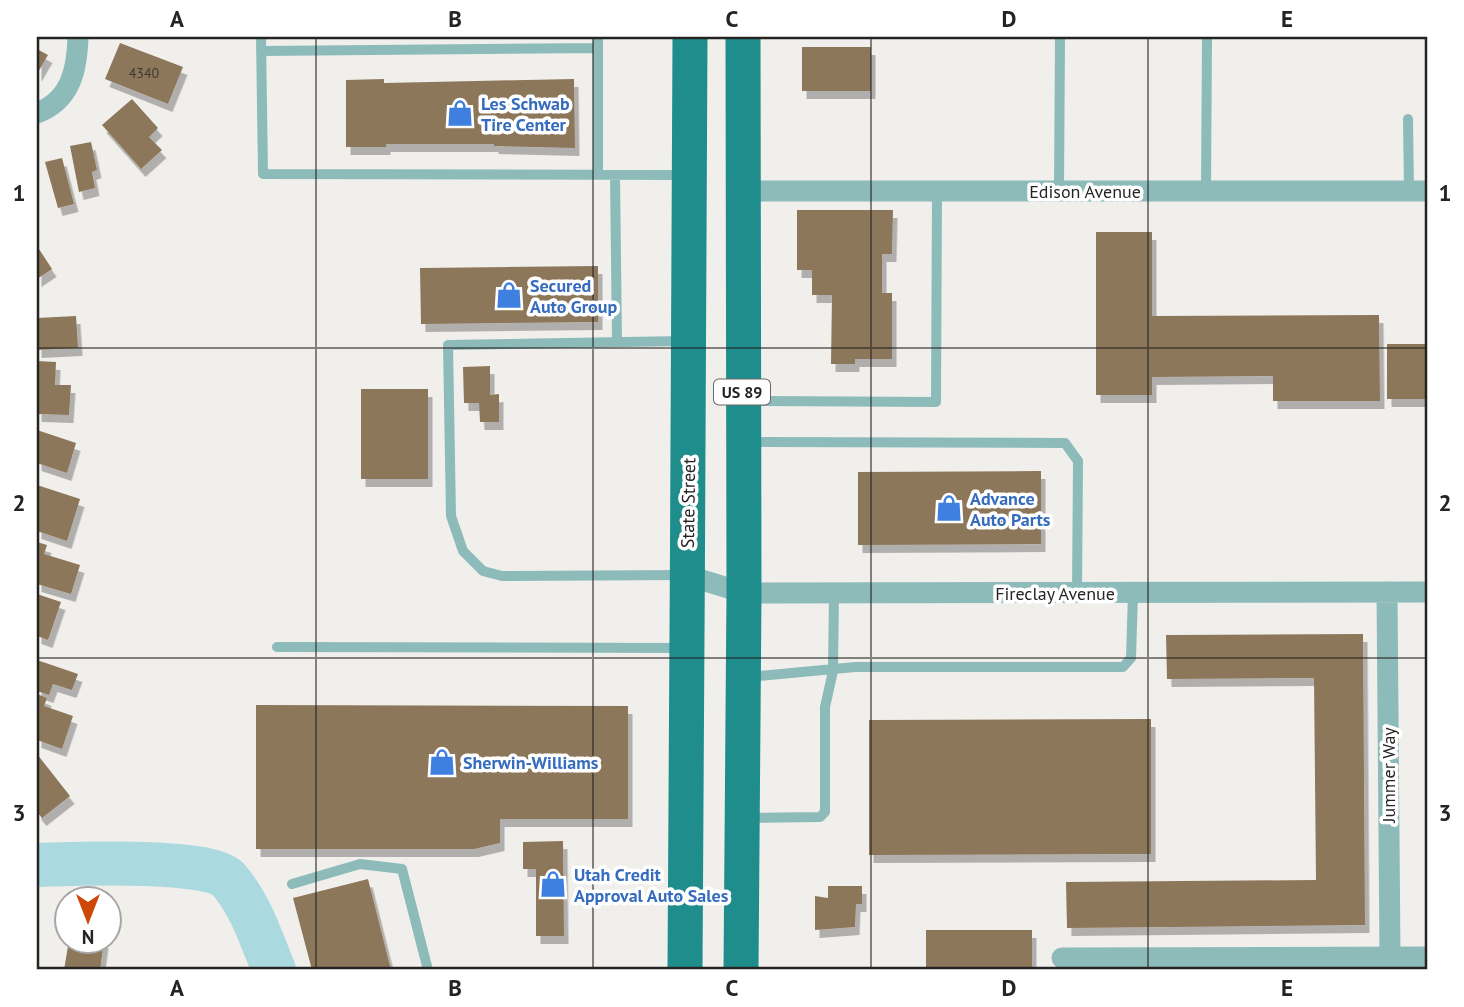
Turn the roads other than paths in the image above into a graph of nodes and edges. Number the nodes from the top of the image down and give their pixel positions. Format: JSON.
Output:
{"nodes":[{"id":1,"x":78,"y":37,"type":"edge"},
{"id":2,"x":261,"y":37,"type":"edge"},
{"id":3,"x":690,"y":37,"type":"edge"},
{"id":4,"x":743,"y":37,"type":"edge"},
{"id":5,"x":1060,"y":37,"type":"edge"},
{"id":6,"x":1207,"y":37,"type":"edge"},
{"id":7,"x":598,"y":43,"type":"edge"},
{"id":8,"x":261,"y":51,"type":"junction"},
{"id":9,"x":46,"y":108,"type":"edge"},
{"id":10,"x":1408,"y":119,"type":"dead end"},
{"id":11,"x":598,"y":175,"type":"junction"},
{"id":12,"x":615,"y":175,"type":"junction"},
{"id":13,"x":690,"y":175,"type":"junction"},
{"id":14,"x":742,"y":191,"type":"junction"},
{"id":15,"x":937,"y":191,"type":"junction"},
{"id":16,"x":1059,"y":191,"type":"junction"},
{"id":17,"x":1206,"y":191,"type":"junction"},
{"id":18,"x":1418,"y":191,"type":"edge"},
{"id":19,"x":690,"y":341,"type":"junction"},
{"id":20,"x":617,"y":342,"type":"junction"},
{"id":21,"x":742,"y":401,"type":"junction"},
{"id":22,"x":742,"y":442,"type":"junction"},
{"id":23,"x":686,"y":575,"type":"junction"},
{"id":24,"x":1387,"y":592,"type":"junction"},
{"id":25,"x":1427,"y":592,"type":"edge"},
{"id":26,"x":744,"y":593,"type":"junction"},
{"id":27,"x":834,"y":593,"type":"junction"},
{"id":28,"x":1133,"y":593,"type":"junction"},
{"id":29,"x":1077,"y":594,"type":"junction"},
{"id":30,"x":277,"y":647,"type":"dead end"},
{"id":31,"x":685,"y":648,"type":"junction"},
{"id":32,"x":833,"y":671,"type":"junction"},
{"id":33,"x":743,"y":677,"type":"junction"},
{"id":34,"x":742,"y":818,"type":"junction"},
{"id":35,"x":292,"y":884,"type":"dead end"},
{"id":36,"x":1390,"y":957,"type":"junction"},
{"id":37,"x":1427,"y":957,"type":"edge"},
{"id":38,"x":1062,"y":958,"type":"dead end"},
{"id":39,"x":1224,"y":964,"type":"edge"},
{"id":40,"x":428,"y":970,"type":"edge"},
{"id":41,"x":685,"y":970,"type":"edge"},
{"id":42,"x":741,"y":970,"type":"edge"}],
"edges":[{"from":1,"to":9,"type":"street"},
{"from":2,"to":8,"type":"lane"},
{"from":3,"to":13,"type":"main road","name":"State Street","number":"US 89"},
{"from":4,"to":14,"type":"main road","number":"US 89"},
{"from":5,"to":16,"type":"lane"},
{"from":6,"to":17,"type":"lane"},
{"from":7,"to":8,"type":"lane"},
{"from":7,"to":11,"type":"lane"},
{"from":8,"to":11,"type":"lane"},
{"from":10,"to":18,"type":"lane"},
{"from":11,"to":12,"type":"lane"},
{"from":12,"to":13,"type":"lane"},
{"from":12,"to":20,"type":"lane"},
{"from":13,"to":19,"type":"main road","name":"State Street","number":"US 89"},
{"from":14,"to":15,"type":"street","name":"Edison Avenue"},
{"from":14,"to":21,"type":"main road","number":"US 89"},
{"from":15,"to":16,"type":"street","name":"Edison Avenue"},
{"from":15,"to":21,"type":"lane"},
{"from":16,"to":17,"type":"street","name":"Edison Avenue"},
{"from":17,"to":18,"type":"street","name":"Edison Avenue"},
{"from":19,"to":20,"type":"lane"},
{"from":19,"to":23,"type":"main road","name":"State Street","number":"US 89"},
{"from":20,"to":23,"type":"lane"},
{"from":21,"to":22,"type":"main road","number":"US 89"},
{"from":22,"to":26,"type":"main road","number":"US 89"},
{"from":22,"to":29,"type":"lane"},
{"from":23,"to":26,"type":"street","name":"Fireclay Avenue"},
{"from":23,"to":31,"type":"main road","name":"State Street","number":"US 89"},
{"from":24,"to":25,"type":"street","name":"Fireclay Avenue"},
{"from":24,"to":28,"type":"street","name":"Fireclay Avenue"},
{"from":24,"to":36,"type":"street","name":"Jummer Way"},
{"from":26,"to":27,"type":"street","name":"Fireclay Avenue"},
{"from":26,"to":33,"type":"main road","number":"US 89"},
{"from":27,"to":29,"type":"street","name":"Fireclay Avenue"},
{"from":27,"to":32,"type":"lane"},
{"from":28,"to":29,"type":"street","name":"Fireclay Avenue"},
{"from":28,"to":32,"type":"lane"},
{"from":30,"to":31,"type":"lane"},
{"from":31,"to":41,"type":"main road","name":"State Street","number":"US 89"},
{"from":32,"to":33,"type":"lane"},
{"from":32,"to":34,"type":"lane"},
{"from":33,"to":34,"type":"main road","number":"US 89"},
{"from":34,"to":42,"type":"main road","number":"US 89"},
{"from":35,"to":40,"type":"lane"},
{"from":36,"to":37,"type":"street"},
{"from":36,"to":39,"type":"street"},
{"from":38,"to":39,"type":"street"}]}
